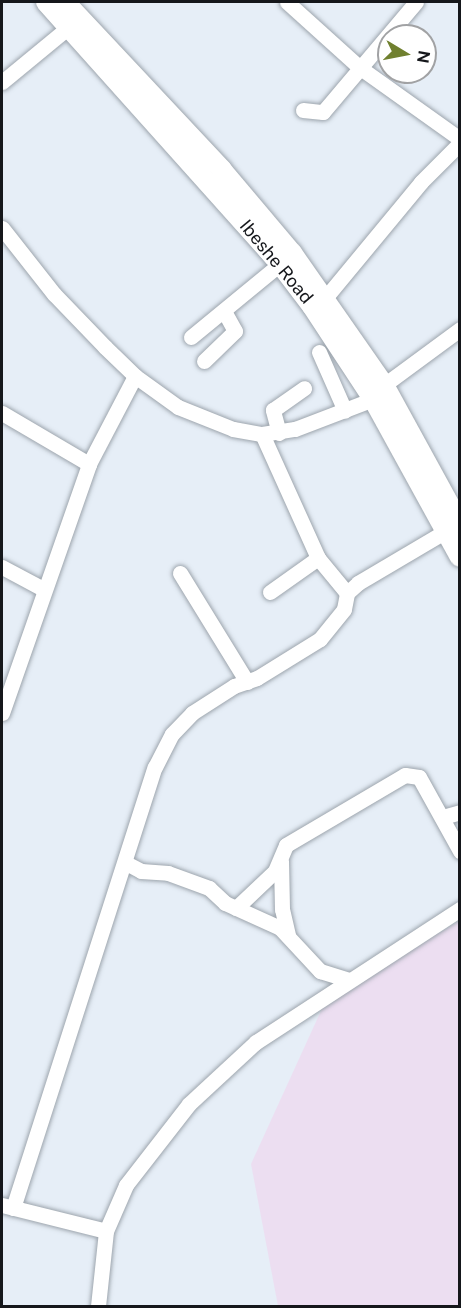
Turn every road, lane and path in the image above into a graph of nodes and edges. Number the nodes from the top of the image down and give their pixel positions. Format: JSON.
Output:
{"nodes":[{"id":1,"x":46,"y":2,"type":"edge"},
{"id":2,"x":65,"y":2,"type":"edge"},
{"id":3,"x":287,"y":2,"type":"edge"},
{"id":4,"x":416,"y":2,"type":"edge"},
{"id":5,"x":70,"y":26,"type":"junction"},
{"id":6,"x":358,"y":67,"type":"junction"},
{"id":7,"x":2,"y":82,"type":"edge"},
{"id":8,"x":303,"y":110,"type":"dead end"},
{"id":9,"x":459,"y":141,"type":"edge"},
{"id":10,"x":2,"y":228,"type":"edge"},
{"id":11,"x":280,"y":264,"type":"junction"},
{"id":12,"x":319,"y":302,"type":"junction"},
{"id":13,"x":224,"y":311,"type":"junction"},
{"id":14,"x":459,"y":329,"type":"edge"},
{"id":15,"x":191,"y":337,"type":"dead end"},
{"id":16,"x":319,"y":352,"type":"dead end"},
{"id":17,"x":204,"y":361,"type":"dead end"},
{"id":18,"x":135,"y":376,"type":"junction"},
{"id":19,"x":304,"y":388,"type":"dead end"},
{"id":20,"x":378,"y":392,"type":"junction"},
{"id":21,"x":345,"y":411,"type":"junction"},
{"id":22,"x":2,"y":412,"type":"edge"},
{"id":23,"x":279,"y":433,"type":"junction"},
{"id":24,"x":262,"y":434,"type":"junction"},
{"id":25,"x":89,"y":464,"type":"junction"},
{"id":26,"x":453,"y":528,"type":"edge"},
{"id":27,"x":459,"y":557,"type":"edge"},
{"id":28,"x":318,"y":558,"type":"junction"},
{"id":29,"x":2,"y":567,"type":"edge"},
{"id":30,"x":180,"y":573,"type":"dead end"},
{"id":31,"x":43,"y":589,"type":"junction"},
{"id":32,"x":270,"y":592,"type":"dead end"},
{"id":33,"x":347,"y":593,"type":"junction"},
{"id":34,"x":247,"y":682,"type":"junction"},
{"id":35,"x":2,"y":713,"type":"edge"},
{"id":36,"x":459,"y":812,"type":"edge"},
{"id":37,"x":443,"y":817,"type":"junction"},
{"id":38,"x":459,"y":850,"type":"edge"},
{"id":39,"x":281,"y":858,"type":"junction"},
{"id":40,"x":126,"y":863,"type":"junction"},
{"id":41,"x":236,"y":908,"type":"junction"},
{"id":42,"x":459,"y":909,"type":"edge"},
{"id":43,"x":288,"y":936,"type":"junction"},
{"id":44,"x":350,"y":980,"type":"junction"},
{"id":45,"x":7,"y":1206,"type":"edge"},
{"id":46,"x":106,"y":1231,"type":"junction"},
{"id":47,"x":98,"y":1306,"type":"edge"}],
"edges":[{"from":1,"to":5,"type":"main road","name":"Ibeshe Road"},
{"from":2,"to":12,"type":"main road","name":"Ibeshe Road"},
{"from":3,"to":6,"type":"street"},
{"from":4,"to":6,"type":"street"},
{"from":5,"to":7,"type":"street"},
{"from":5,"to":11,"type":"main road","name":"Ibeshe Road"},
{"from":6,"to":8,"type":"street"},
{"from":6,"to":9,"type":"street"},
{"from":9,"to":12,"type":"street"},
{"from":10,"to":18,"type":"street"},
{"from":11,"to":12,"type":"main road","name":"Ibeshe Road"},
{"from":11,"to":13,"type":"street"},
{"from":12,"to":20,"type":"main road","name":"Ibeshe Road"},
{"from":13,"to":15,"type":"street"},
{"from":13,"to":17,"type":"street"},
{"from":14,"to":20,"type":"street"},
{"from":16,"to":21,"type":"street"},
{"from":18,"to":24,"type":"street"},
{"from":18,"to":25,"type":"street"},
{"from":19,"to":23,"type":"street"},
{"from":20,"to":21,"type":"street"},
{"from":20,"to":26,"type":"main road","name":"Ibeshe Road"},
{"from":21,"to":23,"type":"street"},
{"from":22,"to":25,"type":"street"},
{"from":23,"to":24,"type":"street"},
{"from":24,"to":28,"type":"street"},
{"from":25,"to":31,"type":"street"},
{"from":26,"to":27,"type":"main road","name":"Ibeshe Road"},
{"from":26,"to":33,"type":"street"},
{"from":28,"to":32,"type":"street"},
{"from":28,"to":33,"type":"street"},
{"from":29,"to":31,"type":"street"},
{"from":30,"to":34,"type":"street"},
{"from":31,"to":35,"type":"street"},
{"from":33,"to":34,"type":"street"},
{"from":34,"to":40,"type":"street"},
{"from":36,"to":37,"type":"street"},
{"from":37,"to":38,"type":"street"},
{"from":37,"to":39,"type":"street"},
{"from":39,"to":41,"type":"street"},
{"from":39,"to":43,"type":"street"},
{"from":40,"to":41,"type":"street"},
{"from":40,"to":45,"type":"street"},
{"from":41,"to":43,"type":"street"},
{"from":42,"to":44,"type":"street"},
{"from":43,"to":44,"type":"street"},
{"from":44,"to":46,"type":"street"},
{"from":45,"to":46,"type":"street"},
{"from":46,"to":47,"type":"street"}]}
